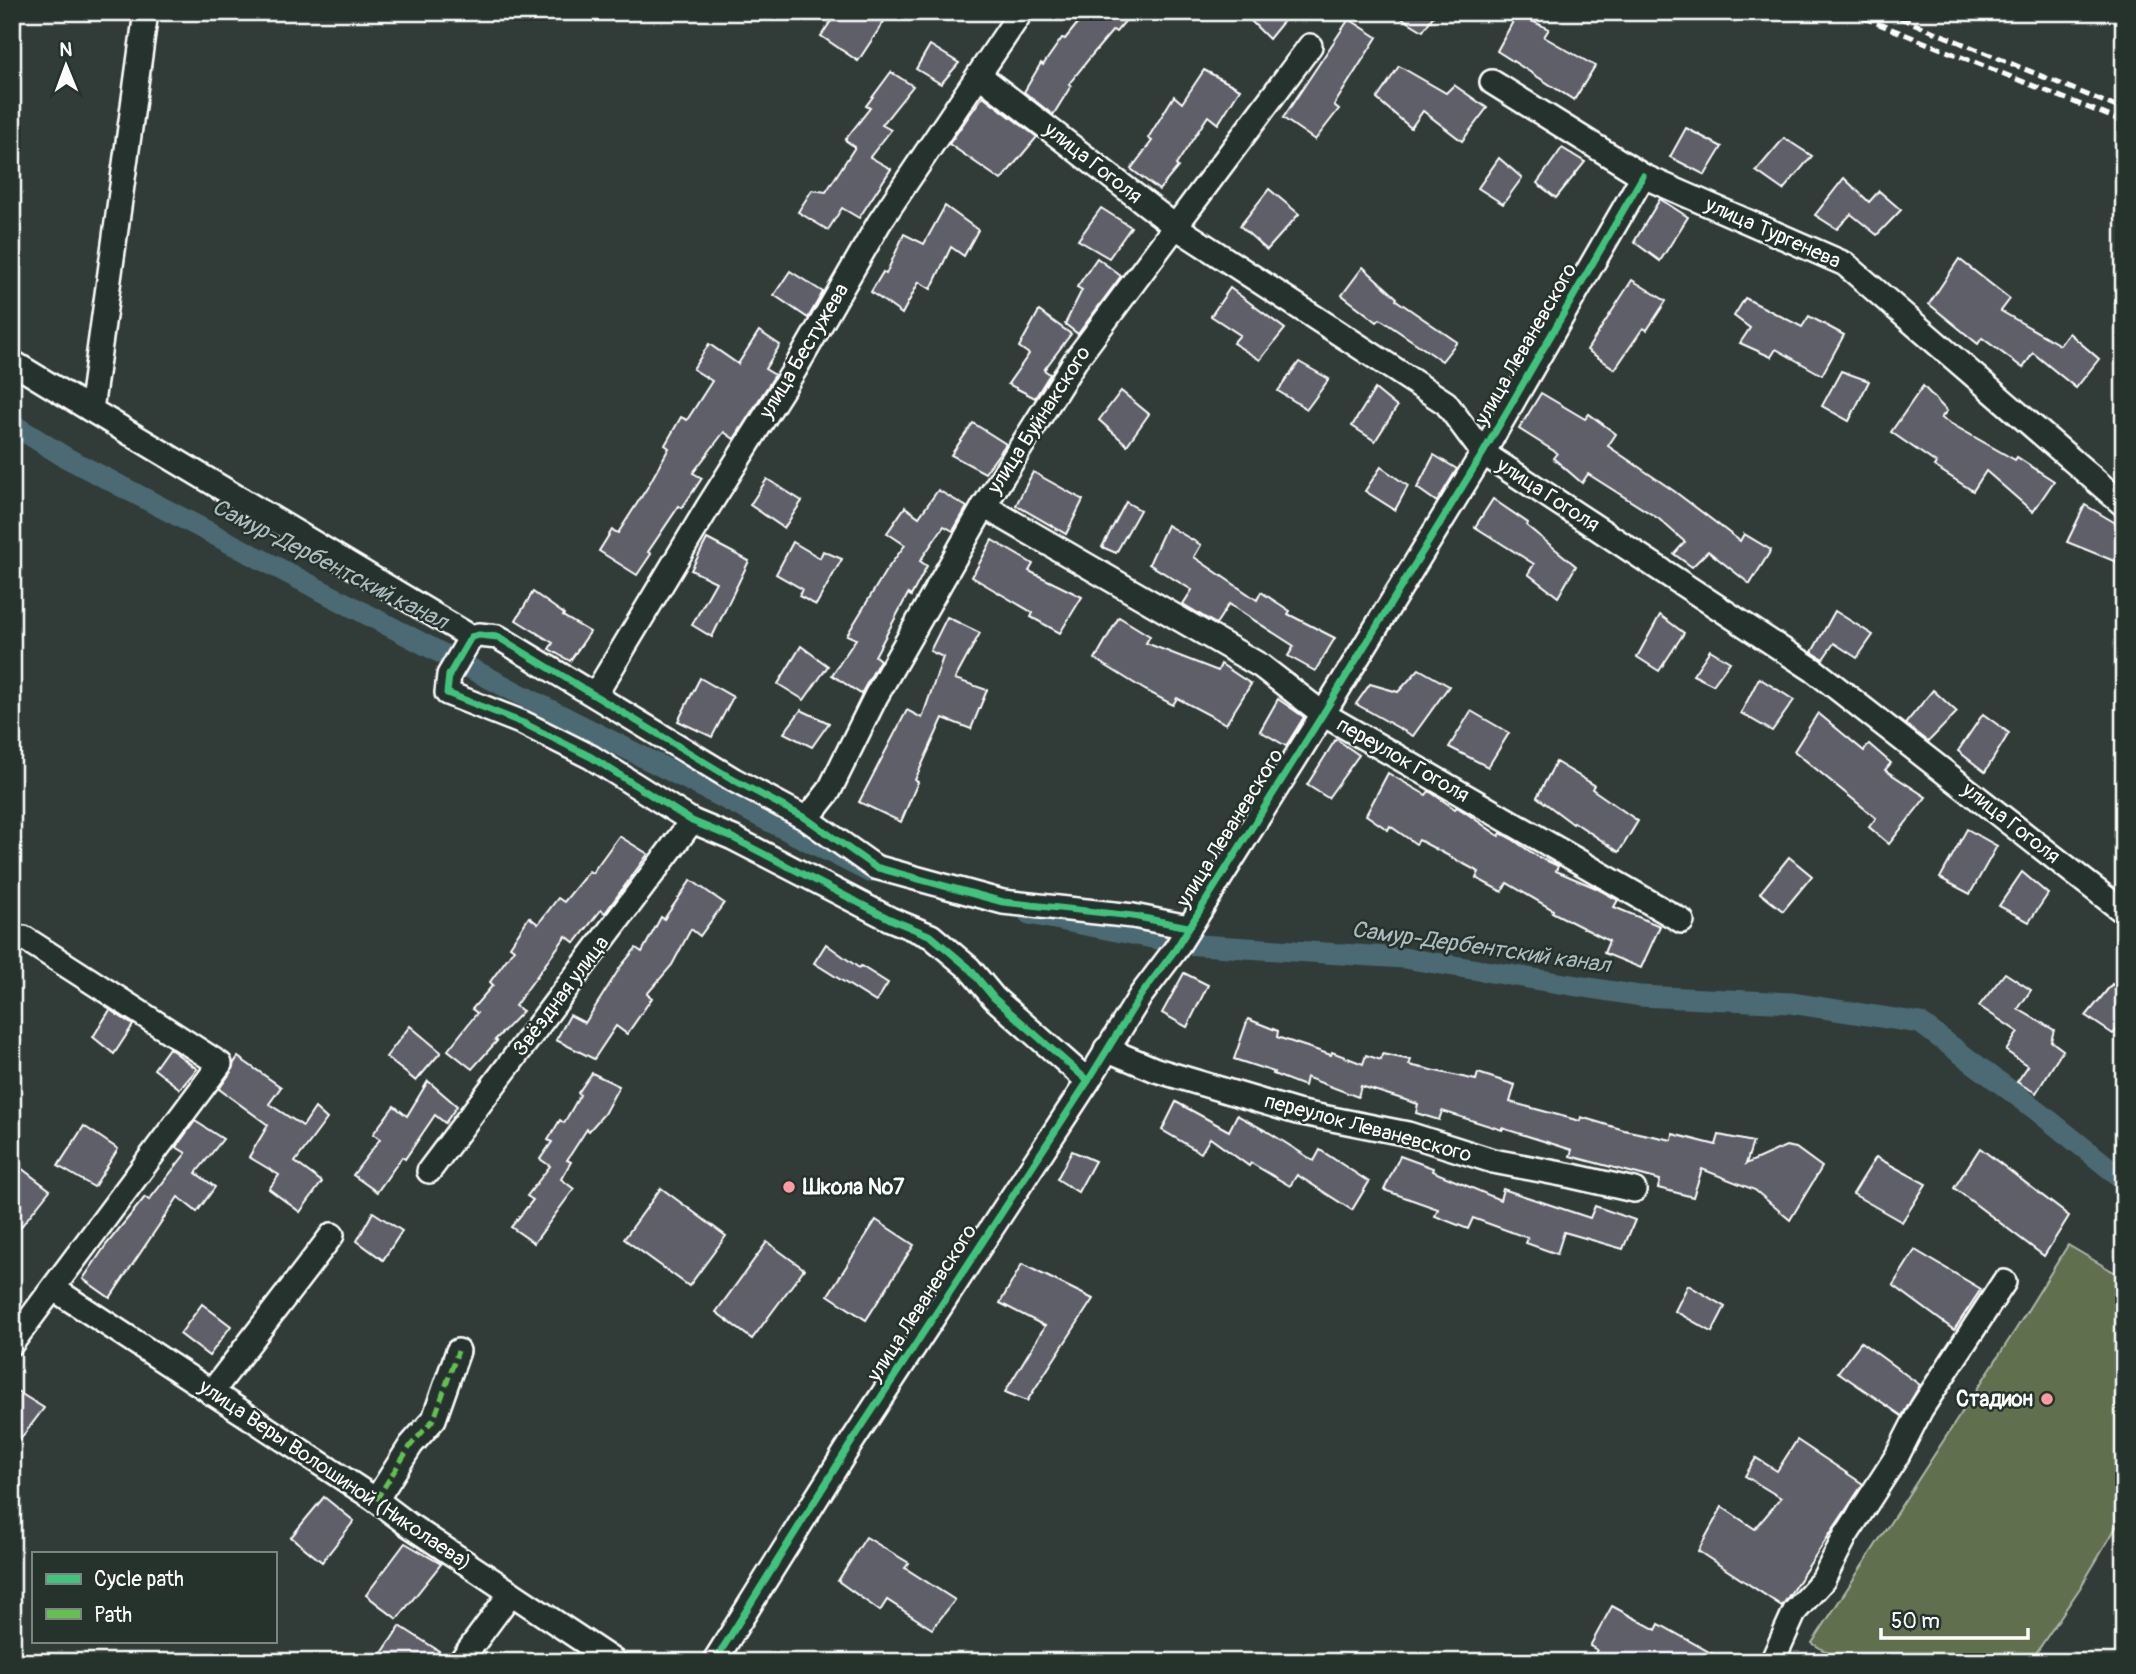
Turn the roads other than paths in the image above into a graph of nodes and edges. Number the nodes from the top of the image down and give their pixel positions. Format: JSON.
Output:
{"nodes":[{"id":1,"x":146,"y":12,"type":"edge"},
{"id":2,"x":1021,"y":12,"type":"edge"},
{"id":3,"x":1310,"y":46,"type":"dead end"},
{"id":4,"x":979,"y":75,"type":"junction"},
{"id":5,"x":1492,"y":82,"type":"dead end"},
{"id":6,"x":1643,"y":176,"type":"junction"},
{"id":7,"x":1176,"y":227,"type":"junction"},
{"id":8,"x":12,"y":362,"type":"edge"},
{"id":9,"x":91,"y":410,"type":"junction"},
{"id":10,"x":1483,"y":453,"type":"junction"},
{"id":11,"x":2124,"y":505,"type":"edge"},
{"id":12,"x":984,"y":506,"type":"junction"},
{"id":13,"x":468,"y":642,"type":"junction"},
{"id":14,"x":595,"y":695,"type":"junction"},
{"id":15,"x":1323,"y":714,"type":"junction"},
{"id":16,"x":807,"y":819,"type":"junction"},
{"id":17,"x":692,"y":821,"type":"junction"},
{"id":18,"x":2124,"y":912,"type":"edge"},
{"id":19,"x":1682,"y":921,"type":"dead end"},
{"id":20,"x":24,"y":938,"type":"dead end"},
{"id":21,"x":1182,"y":938,"type":"junction"},
{"id":22,"x":1106,"y":1049,"type":"junction"},
{"id":23,"x":1088,"y":1081,"type":"junction"},
{"id":24,"x":429,"y":1171,"type":"dead end"},
{"id":25,"x":1634,"y":1190,"type":"dead end"},
{"id":26,"x":332,"y":1235,"type":"dead end"},
{"id":27,"x":2004,"y":1282,"type":"dead end"},
{"id":28,"x":54,"y":1289,"type":"junction"},
{"id":29,"x":12,"y":1343,"type":"edge"},
{"id":30,"x":458,"y":1350,"type":"dead end"},
{"id":31,"x":211,"y":1393,"type":"junction"},
{"id":32,"x":376,"y":1500,"type":"junction"},
{"id":33,"x":511,"y":1593,"type":"junction"},
{"id":34,"x":460,"y":1662,"type":"edge"},
{"id":35,"x":615,"y":1662,"type":"edge"},
{"id":36,"x":714,"y":1662,"type":"edge"},
{"id":37,"x":1772,"y":1662,"type":"edge"}],
"edges":[{"from":1,"to":9,"type":"street"},
{"from":2,"to":4,"type":"street","name":"улица Бестужева"},
{"from":3,"to":7,"type":"street","name":"улица Буйнакского"},
{"from":4,"to":7,"type":"street","name":"улица Гоголя"},
{"from":4,"to":14,"type":"street","name":"улица Бестужева"},
{"from":5,"to":6,"type":"street","name":"улица Тургенева"},
{"from":6,"to":10,"type":"street","name":"улица Леваневского"},
{"from":6,"to":11,"type":"street","name":"улица Тургенева"},
{"from":7,"to":10,"type":"street","name":"улица Гоголя"},
{"from":7,"to":12,"type":"street","name":"улица Буйнакского"},
{"from":8,"to":9,"type":"street"},
{"from":9,"to":13,"type":"street"},
{"from":10,"to":15,"type":"street","name":"улица Леваневского"},
{"from":10,"to":18,"type":"street","name":"улица Гоголя"},
{"from":12,"to":15,"type":"street","name":"переулок Гоголя"},
{"from":12,"to":16,"type":"street","name":"улица Буйнакского"},
{"from":13,"to":14,"type":"street"},
{"from":13,"to":17,"type":"street"},
{"from":14,"to":16,"type":"street"},
{"from":15,"to":19,"type":"street","name":"переулок Гоголя"},
{"from":15,"to":21,"type":"street","name":"улица Леваневского"},
{"from":16,"to":21,"type":"street"},
{"from":17,"to":23,"type":"street"},
{"from":17,"to":24,"type":"street","name":"Звёздная улица"},
{"from":20,"to":28,"type":"street"},
{"from":21,"to":22,"type":"street","name":"улица Леваневского"},
{"from":22,"to":23,"type":"street","name":"улица Леваневского"},
{"from":22,"to":25,"type":"street","name":"переулок Леваневского"},
{"from":23,"to":36,"type":"street","name":"улица Леваневского"},
{"from":26,"to":31,"type":"street"},
{"from":27,"to":37,"type":"street"},
{"from":28,"to":29,"type":"street"},
{"from":28,"to":31,"type":"street","name":"улица Веры Волошиной (Николаева)"},
{"from":30,"to":32,"type":"street"},
{"from":31,"to":32,"type":"street","name":"улица Веры Волошиной (Николаева)"},
{"from":32,"to":33,"type":"street","name":"улица Веры Волошиной (Николаева)"},
{"from":33,"to":34,"type":"street"},
{"from":33,"to":35,"type":"street","name":"улица Веры Волошиной (Николаева)"}]}
